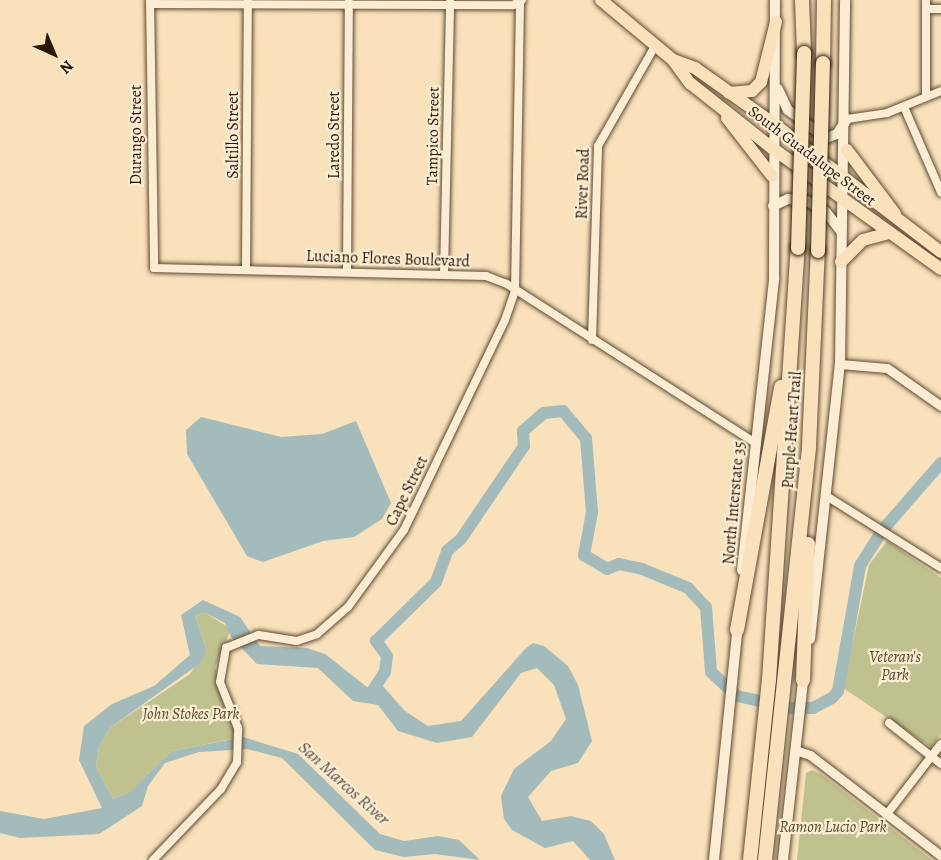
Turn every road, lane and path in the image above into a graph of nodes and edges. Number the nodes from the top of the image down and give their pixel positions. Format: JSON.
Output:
{"nodes":[{"id":1,"x":601,"y":0,"type":"edge"},
{"id":2,"x":775,"y":0,"type":"edge"},
{"id":3,"x":802,"y":0,"type":"edge"},
{"id":4,"x":824,"y":0,"type":"edge"},
{"id":5,"x":845,"y":0,"type":"edge"},
{"id":6,"x":926,"y":0,"type":"edge"},
{"id":7,"x":520,"y":1,"type":"edge"},
{"id":8,"x":150,"y":2,"type":"edge"},
{"id":9,"x":247,"y":2,"type":"edge"},
{"id":10,"x":447,"y":2,"type":"edge"},
{"id":11,"x":349,"y":3,"type":"edge"},
{"id":12,"x":926,"y":9,"type":"junction"},
{"id":13,"x":941,"y":9,"type":"edge"},
{"id":14,"x":776,"y":22,"type":"junction"},
{"id":15,"x":655,"y":46,"type":"junction"},
{"id":16,"x":673,"y":60,"type":"junction"},
{"id":17,"x":775,"y":77,"type":"junction"},
{"id":18,"x":941,"y":91,"type":"edge"},
{"id":19,"x":728,"y":93,"type":"junction"},
{"id":20,"x":927,"y":96,"type":"junction"},
{"id":21,"x":717,"y":105,"type":"junction"},
{"id":22,"x":904,"y":107,"type":"junction"},
{"id":23,"x":847,"y":119,"type":"junction"},
{"id":24,"x":774,"y":124,"type":"junction"},
{"id":25,"x":772,"y":148,"type":"junction"},
{"id":26,"x":847,"y":150,"type":"junction"},
{"id":27,"x":772,"y":176,"type":"junction"},
{"id":28,"x":846,"y":183,"type":"junction"},
{"id":29,"x":941,"y":192,"type":"edge"},
{"id":30,"x":843,"y":202,"type":"junction"},
{"id":31,"x":773,"y":206,"type":"junction"},
{"id":32,"x":897,"y":218,"type":"junction"},
{"id":33,"x":841,"y":231,"type":"junction"},
{"id":34,"x":889,"y":233,"type":"junction"},
{"id":35,"x":941,"y":252,"type":"edge"},
{"id":36,"x":841,"y":262,"type":"junction"},
{"id":37,"x":154,"y":268,"type":"joint"},
{"id":38,"x":941,"y":269,"type":"edge"},
{"id":39,"x":246,"y":270,"type":"junction"},
{"id":40,"x":347,"y":271,"type":"junction"},
{"id":41,"x":444,"y":273,"type":"junction"},
{"id":42,"x":515,"y":291,"type":"junction"},
{"id":43,"x":795,"y":299,"type":"junction"},
{"id":44,"x":592,"y":340,"type":"junction"},
{"id":45,"x":840,"y":364,"type":"junction"},
{"id":46,"x":941,"y":406,"type":"edge"},
{"id":47,"x":754,"y":442,"type":"junction"},
{"id":48,"x":808,"y":455,"type":"junction"},
{"id":49,"x":828,"y":497,"type":"junction"},
{"id":50,"x":941,"y":568,"type":"edge"},
{"id":51,"x":737,"y":635,"type":"junction"},
{"id":52,"x":803,"y":681,"type":"junction"},
{"id":53,"x":889,"y":723,"type":"dead end"},
{"id":54,"x":770,"y":728,"type":"junction"},
{"id":55,"x":941,"y":744,"type":"edge"},
{"id":56,"x":795,"y":750,"type":"junction"},
{"id":57,"x":932,"y":757,"type":"junction"},
{"id":58,"x":941,"y":764,"type":"edge"},
{"id":59,"x":887,"y":814,"type":"junction"},
{"id":60,"x":941,"y":856,"type":"edge"},
{"id":61,"x":153,"y":860,"type":"edge"},
{"id":62,"x":714,"y":860,"type":"edge"},
{"id":63,"x":750,"y":860,"type":"edge"},
{"id":64,"x":765,"y":860,"type":"edge"},
{"id":65,"x":783,"y":860,"type":"edge"}],
"edges":[{"from":1,"to":15,"type":"main road","name":"South Guadalupe Street"},
{"from":2,"to":14,"type":"main road","name":"North Interstate 35"},
{"from":3,"to":43,"type":"highway","name":"Purple Heart Trail","bridge":true},
{"from":4,"to":48,"type":"highway","name":"Purple Heart Trail","bridge":true},
{"from":5,"to":23,"type":"main road"},
{"from":6,"to":12,"type":"street"},
{"from":7,"to":10,"type":"street"},
{"from":7,"to":42,"type":"street","name":"Cape Street"},
{"from":8,"to":9,"type":"street"},
{"from":8,"to":37,"type":"street","name":"Durango Street"},
{"from":9,"to":11,"type":"street"},
{"from":9,"to":39,"type":"street","name":"Saltillo Street"},
{"from":10,"to":11,"type":"street"},
{"from":10,"to":41,"type":"street","name":"Tampico Street"},
{"from":11,"to":40,"type":"street","name":"Laredo Street"},
{"from":12,"to":13,"type":"street"},
{"from":12,"to":20,"type":"street"},
{"from":14,"to":17,"type":"main road","name":"North Interstate 35"},
{"from":14,"to":19,"type":"main road"},
{"from":15,"to":16,"type":"main road","name":"South Guadalupe Street"},
{"from":15,"to":44,"type":"street","name":"River Road"},
{"from":16,"to":19,"type":"main road","name":"South Guadalupe Street"},
{"from":16,"to":21,"type":"main road","name":"South Guadalupe Street"},
{"from":17,"to":23,"type":"main road"},
{"from":17,"to":24,"type":"main road","name":"North Interstate 35"},
{"from":18,"to":20,"type":"street"},
{"from":19,"to":24,"type":"main road","name":"South Guadalupe Street"},
{"from":20,"to":22,"type":"street"},
{"from":21,"to":25,"type":"main road","name":"South Guadalupe Street"},
{"from":21,"to":27,"type":"main road"},
{"from":22,"to":23,"type":"street"},
{"from":22,"to":29,"type":"street"},
{"from":23,"to":26,"type":"main road"},
{"from":24,"to":25,"type":"main road","name":"North Interstate 35"},
{"from":24,"to":28,"type":"main road","name":"South Guadalupe Street"},
{"from":25,"to":27,"type":"main road","name":"North Interstate 35"},
{"from":25,"to":30,"type":"main road","name":"South Guadalupe Street"},
{"from":26,"to":28,"type":"main road"},
{"from":26,"to":32,"type":"main road"},
{"from":27,"to":31,"type":"main road","name":"North Interstate 35"},
{"from":28,"to":30,"type":"main road"},
{"from":28,"to":32,"type":"main road","name":"South Guadalupe Street"},
{"from":30,"to":33,"type":"main road"},
{"from":30,"to":34,"type":"main road","name":"South Guadalupe Street"},
{"from":31,"to":33,"type":"main road"},
{"from":31,"to":47,"type":"main road","name":"North Interstate 35"},
{"from":32,"to":35,"type":"main road","name":"South Guadalupe Street"},
{"from":33,"to":36,"type":"main road"},
{"from":34,"to":36,"type":"main road"},
{"from":34,"to":38,"type":"main road","name":"South Guadalupe Street"},
{"from":36,"to":45,"type":"main road"},
{"from":37,"to":39,"type":"street","name":"Luciano Flores Boulevard"},
{"from":39,"to":40,"type":"street","name":"Luciano Flores Boulevard"},
{"from":40,"to":41,"type":"street","name":"Luciano Flores Boulevard"},
{"from":41,"to":42,"type":"street","name":"Luciano Flores Boulevard"},
{"from":42,"to":44,"type":"street","name":"Luciano Flores Boulevard"},
{"from":42,"to":61,"type":"street","name":"Cape Street"},
{"from":43,"to":51,"type":"highway"},
{"from":43,"to":54,"type":"highway","name":"Purple Heart Trail"},
{"from":44,"to":47,"type":"street","name":"Luciano Flores Boulevard"},
{"from":45,"to":46,"type":"street"},
{"from":45,"to":49,"type":"main road"},
{"from":47,"to":51,"type":"main road","name":"North Interstate 35"},
{"from":48,"to":52,"type":"highway"},
{"from":48,"to":54,"type":"highway","name":"Purple Heart Trail"},
{"from":49,"to":50,"type":"street"},
{"from":49,"to":52,"type":"main road"},
{"from":51,"to":62,"type":"main road","name":"North Interstate 35"},
{"from":52,"to":56,"type":"main road"},
{"from":53,"to":57,"type":"street"},
{"from":54,"to":63,"type":"highway","name":"Purple Heart Trail"},
{"from":54,"to":64,"type":"highway","name":"Purple Heart Trail"},
{"from":55,"to":57,"type":"street"},
{"from":56,"to":59,"type":"street"},
{"from":56,"to":65,"type":"main road"},
{"from":57,"to":58,"type":"street"},
{"from":57,"to":59,"type":"street"},
{"from":59,"to":60,"type":"street"}]}
